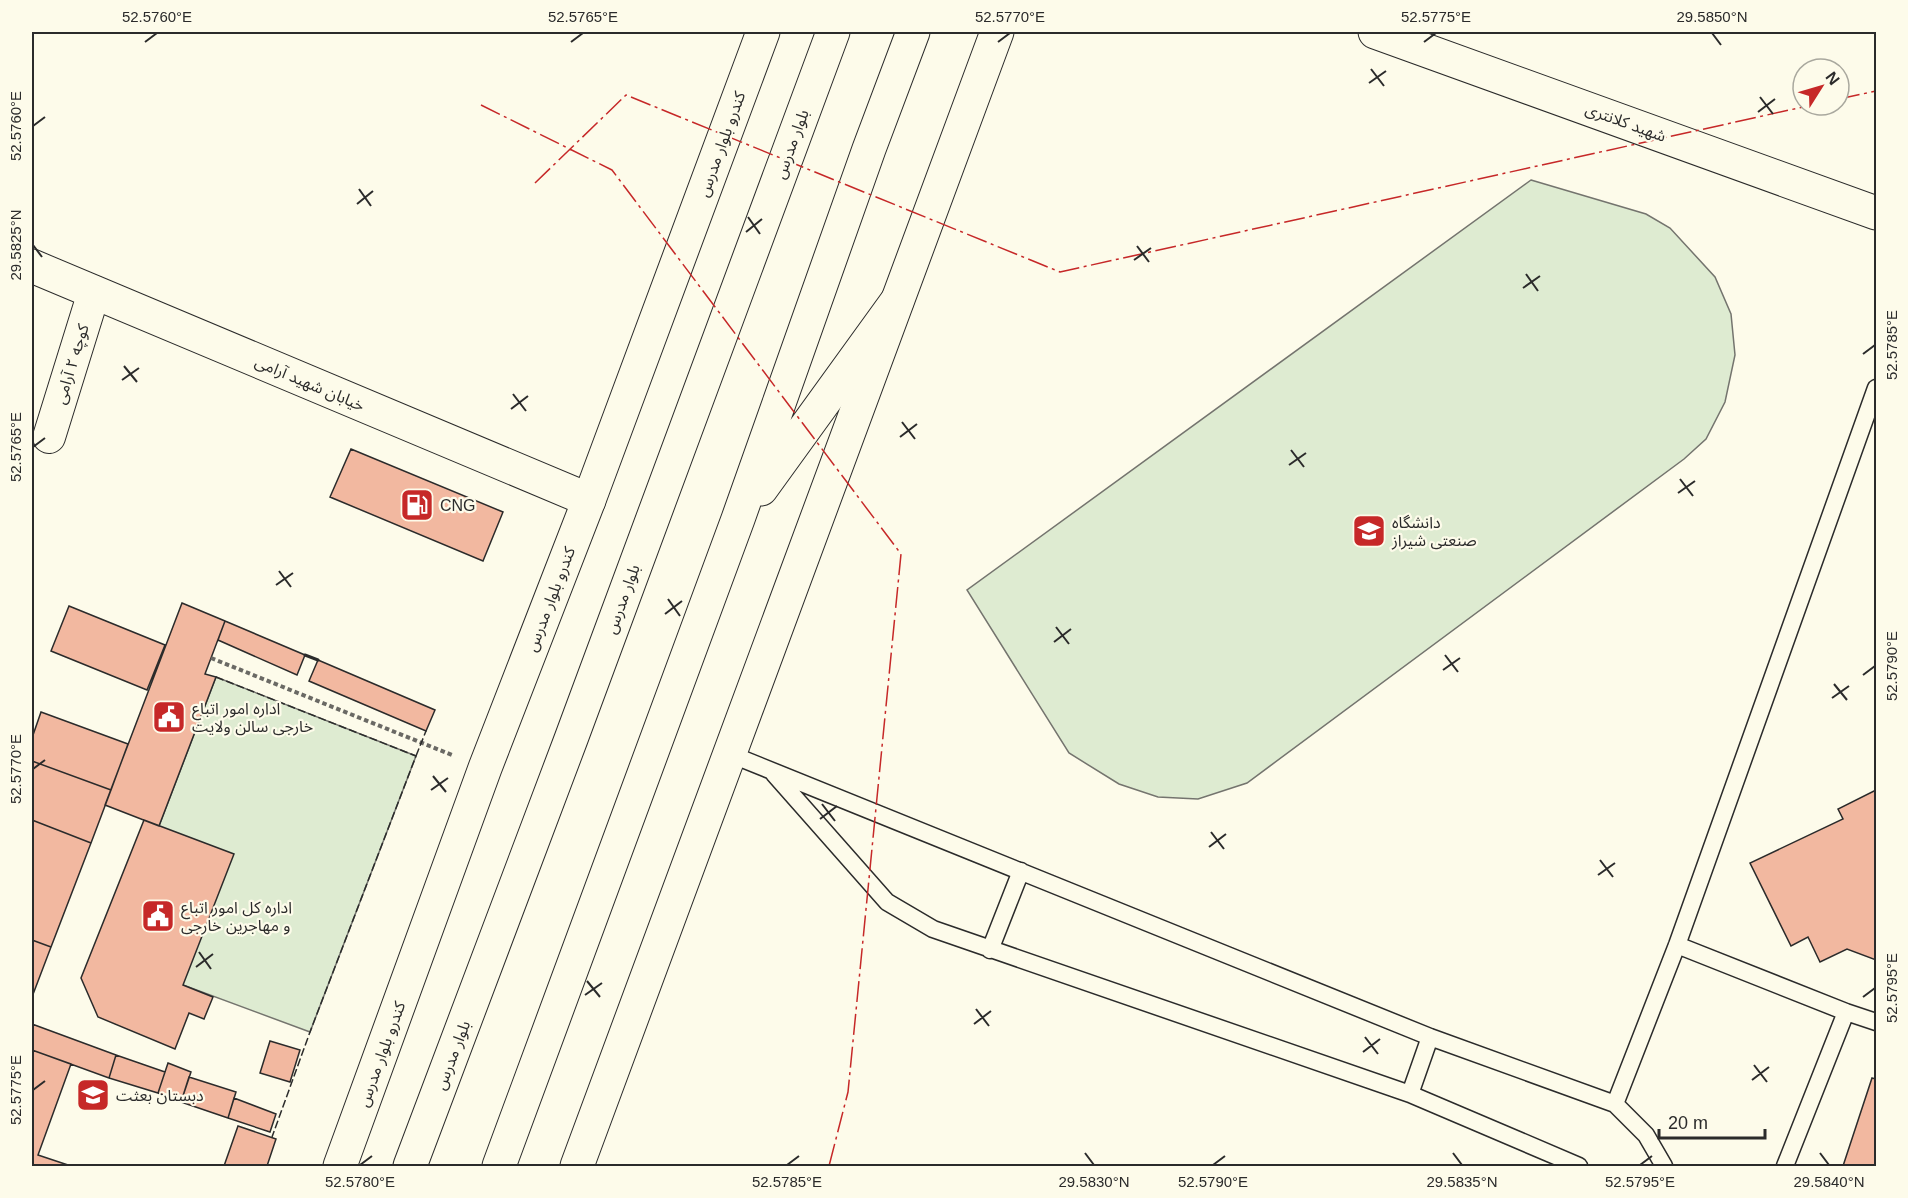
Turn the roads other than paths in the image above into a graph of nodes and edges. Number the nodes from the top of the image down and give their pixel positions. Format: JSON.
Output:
{"nodes":[{"id":1,"x":763,"y":32,"type":"edge"},
{"id":2,"x":833,"y":32,"type":"edge"},
{"id":3,"x":913,"y":32,"type":"edge"},
{"id":4,"x":997,"y":32,"type":"edge"},
{"id":5,"x":1375,"y":32,"type":"edge"},
{"id":6,"x":1876,"y":213,"type":"edge"},
{"id":7,"x":32,"y":266,"type":"edge"},
{"id":8,"x":94,"y":292,"type":"junction"},
{"id":9,"x":897,"y":301,"type":"junction"},
{"id":10,"x":1876,"y":388,"type":"edge"},
{"id":11,"x":49,"y":437,"type":"dead end"},
{"id":12,"x":589,"y":500,"type":"junction"},
{"id":13,"x":738,"y":519,"type":"junction"},
{"id":14,"x":730,"y":754,"type":"junction"},
{"id":15,"x":772,"y":771,"type":"junction"},
{"id":16,"x":1021,"y":871,"type":"junction"},
{"id":17,"x":1677,"y":945,"type":"junction"},
{"id":18,"x":990,"y":950,"type":"junction"},
{"id":19,"x":1846,"y":1012,"type":"junction"},
{"id":20,"x":1876,"y":1022,"type":"edge"},
{"id":21,"x":1430,"y":1037,"type":"junction"},
{"id":22,"x":1410,"y":1094,"type":"junction"},
{"id":23,"x":1615,"y":1104,"type":"junction"},
{"id":24,"x":340,"y":1167,"type":"edge"},
{"id":25,"x":410,"y":1167,"type":"edge"},
{"id":26,"x":499,"y":1167,"type":"edge"},
{"id":27,"x":577,"y":1167,"type":"edge"},
{"id":28,"x":1579,"y":1167,"type":"edge"},
{"id":29,"x":1664,"y":1167,"type":"edge"},
{"id":30,"x":1785,"y":1167,"type":"edge"}],
"edges":[{"from":1,"to":12,"type":"main road","name":"کندرو بلوار مدرس"},
{"from":2,"to":25,"type":"main road","name":"بلوار مدرس"},
{"from":3,"to":13,"type":"main road"},
{"from":4,"to":9,"type":"main road"},
{"from":5,"to":6,"type":"main road","name":"شهید کلانتری"},
{"from":7,"to":8,"type":"main road","name":"خیابان شهید آرامی"},
{"from":8,"to":11,"type":"street","name":"کوچه ۲ آرامی"},
{"from":8,"to":12,"type":"main road","name":"خیابان شهید آرامی"},
{"from":9,"to":13,"type":"main road"},
{"from":9,"to":14,"type":"main road"},
{"from":10,"to":17,"type":"lane"},
{"from":12,"to":24,"type":"main road","name":"کندرو بلوار مدرس"},
{"from":13,"to":26,"type":"main road"},
{"from":14,"to":15,"type":"lane"},
{"from":14,"to":27,"type":"main road"},
{"from":15,"to":16,"type":"lane"},
{"from":15,"to":18,"type":"lane"},
{"from":16,"to":18,"type":"lane"},
{"from":16,"to":21,"type":"lane"},
{"from":17,"to":19,"type":"lane"},
{"from":17,"to":23,"type":"lane"},
{"from":18,"to":22,"type":"lane"},
{"from":19,"to":20,"type":"lane"},
{"from":19,"to":30,"type":"lane"},
{"from":21,"to":22,"type":"lane"},
{"from":21,"to":23,"type":"lane"},
{"from":22,"to":28,"type":"lane"},
{"from":23,"to":29,"type":"lane"}]}
